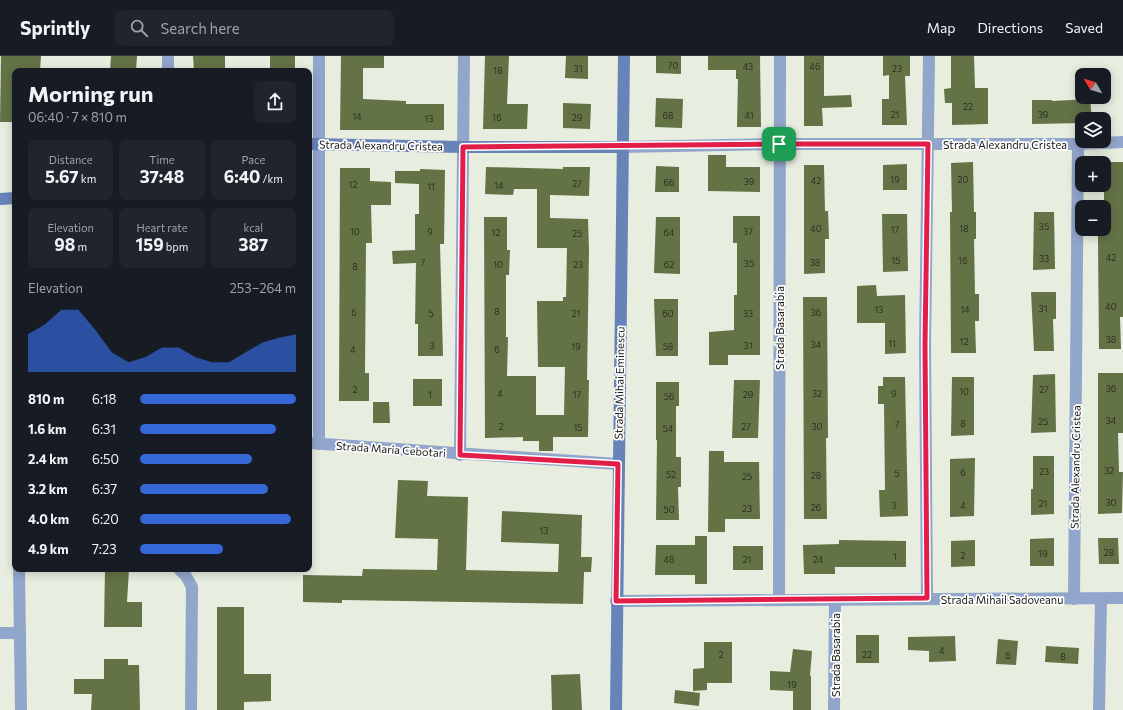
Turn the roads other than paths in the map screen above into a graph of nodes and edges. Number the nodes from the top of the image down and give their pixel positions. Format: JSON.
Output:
{"nodes":[{"id":1,"x":168,"y":56,"type":"edge"},
{"id":2,"x":319,"y":56,"type":"edge"},
{"id":3,"x":464,"y":56,"type":"edge"},
{"id":4,"x":624,"y":56,"type":"edge"},
{"id":5,"x":780,"y":56,"type":"edge"},
{"id":6,"x":929,"y":56,"type":"edge"},
{"id":7,"x":168,"y":68,"type":"edge"},
{"id":8,"x":1123,"y":142,"type":"edge"},
{"id":9,"x":313,"y":143,"type":"edge"},
{"id":10,"x":1111,"y":143,"type":"edge"},
{"id":11,"x":779,"y":144,"type":"junction"},
{"id":12,"x":928,"y":144,"type":"junction"},
{"id":13,"x":1075,"y":144,"type":"edge"},
{"id":14,"x":463,"y":147,"type":"junction"},
{"id":15,"x":622,"y":147,"type":"junction"},
{"id":16,"x":1078,"y":148,"type":"edge"},
{"id":17,"x":12,"y":198,"type":"edge"},
{"id":18,"x":0,"y":199,"type":"edge"},
{"id":19,"x":314,"y":444,"type":"edge"},
{"id":20,"x":460,"y":455,"type":"junction"},
{"id":21,"x":618,"y":464,"type":"junction"},
{"id":22,"x":19,"y":572,"type":"edge"},
{"id":23,"x":182,"y":572,"type":"edge"},
{"id":24,"x":927,"y":598,"type":"junction"},
{"id":25,"x":1123,"y":598,"type":"edge"},
{"id":26,"x":1074,"y":599,"type":"junction"},
{"id":27,"x":1101,"y":599,"type":"junction"},
{"id":28,"x":779,"y":600,"type":"junction"},
{"id":29,"x":835,"y":600,"type":"junction"},
{"id":30,"x":616,"y":601,"type":"junction"},
{"id":31,"x":0,"y":633,"type":"edge"},
{"id":32,"x":20,"y":633,"type":"junction"},
{"id":33,"x":20,"y":710,"type":"edge"},
{"id":34,"x":192,"y":710,"type":"edge"},
{"id":35,"x":616,"y":710,"type":"edge"},
{"id":36,"x":834,"y":710,"type":"edge"},
{"id":37,"x":1099,"y":710,"type":"edge"}],
"edges":[{"from":1,"to":7,"type":"street"},
{"from":2,"to":9,"type":"street"},
{"from":3,"to":14,"type":"street"},
{"from":4,"to":15,"type":"street","name":"Strada Mihai Eminescu"},
{"from":5,"to":11,"type":"street","name":"Strada Basarabia"},
{"from":6,"to":12,"type":"street"},
{"from":8,"to":10,"type":"street","name":"Strada Alexandru Cristea"},
{"from":9,"to":14,"type":"street","name":"Strada Alexandru Cristea"},
{"from":9,"to":19,"type":"street"},
{"from":11,"to":12,"type":"street","name":"Strada Alexandru Cristea"},
{"from":11,"to":15,"type":"street","name":"Strada Alexandru Cristea"},
{"from":11,"to":28,"type":"street","name":"Strada Basarabia"},
{"from":12,"to":13,"type":"street","name":"Strada Alexandru Cristea"},
{"from":12,"to":24,"type":"street"},
{"from":14,"to":15,"type":"street","name":"Strada Alexandru Cristea"},
{"from":14,"to":20,"type":"street"},
{"from":15,"to":21,"type":"street","name":"Strada Mihai Eminescu"},
{"from":16,"to":26,"type":"street","name":"Strada Alexandru Cristea"},
{"from":17,"to":18,"type":"street"},
{"from":19,"to":20,"type":"street","name":"Strada Maria Cebotari"},
{"from":20,"to":21,"type":"street","name":"Strada Maria Cebotari"},
{"from":21,"to":30,"type":"street","name":"Strada Mihai Eminescu"},
{"from":22,"to":32,"type":"street"},
{"from":23,"to":34,"type":"street"},
{"from":24,"to":26,"type":"street","name":"Strada Mihail Sadoveanu"},
{"from":24,"to":29,"type":"street","name":"Strada Mihail Sadoveanu"},
{"from":25,"to":27,"type":"street","name":"Strada Mihail Sadoveanu"},
{"from":26,"to":27,"type":"street","name":"Strada Mihail Sadoveanu"},
{"from":27,"to":37,"type":"street"},
{"from":28,"to":29,"type":"street","name":"Strada Mihail Sadoveanu"},
{"from":28,"to":30,"type":"street","name":"Strada Mihail Sadoveanu"},
{"from":29,"to":36,"type":"street","name":"Strada Basarabia"},
{"from":30,"to":35,"type":"street","name":"Strada Mihai Eminescu"},
{"from":31,"to":32,"type":"street"},
{"from":32,"to":33,"type":"street"}]}
